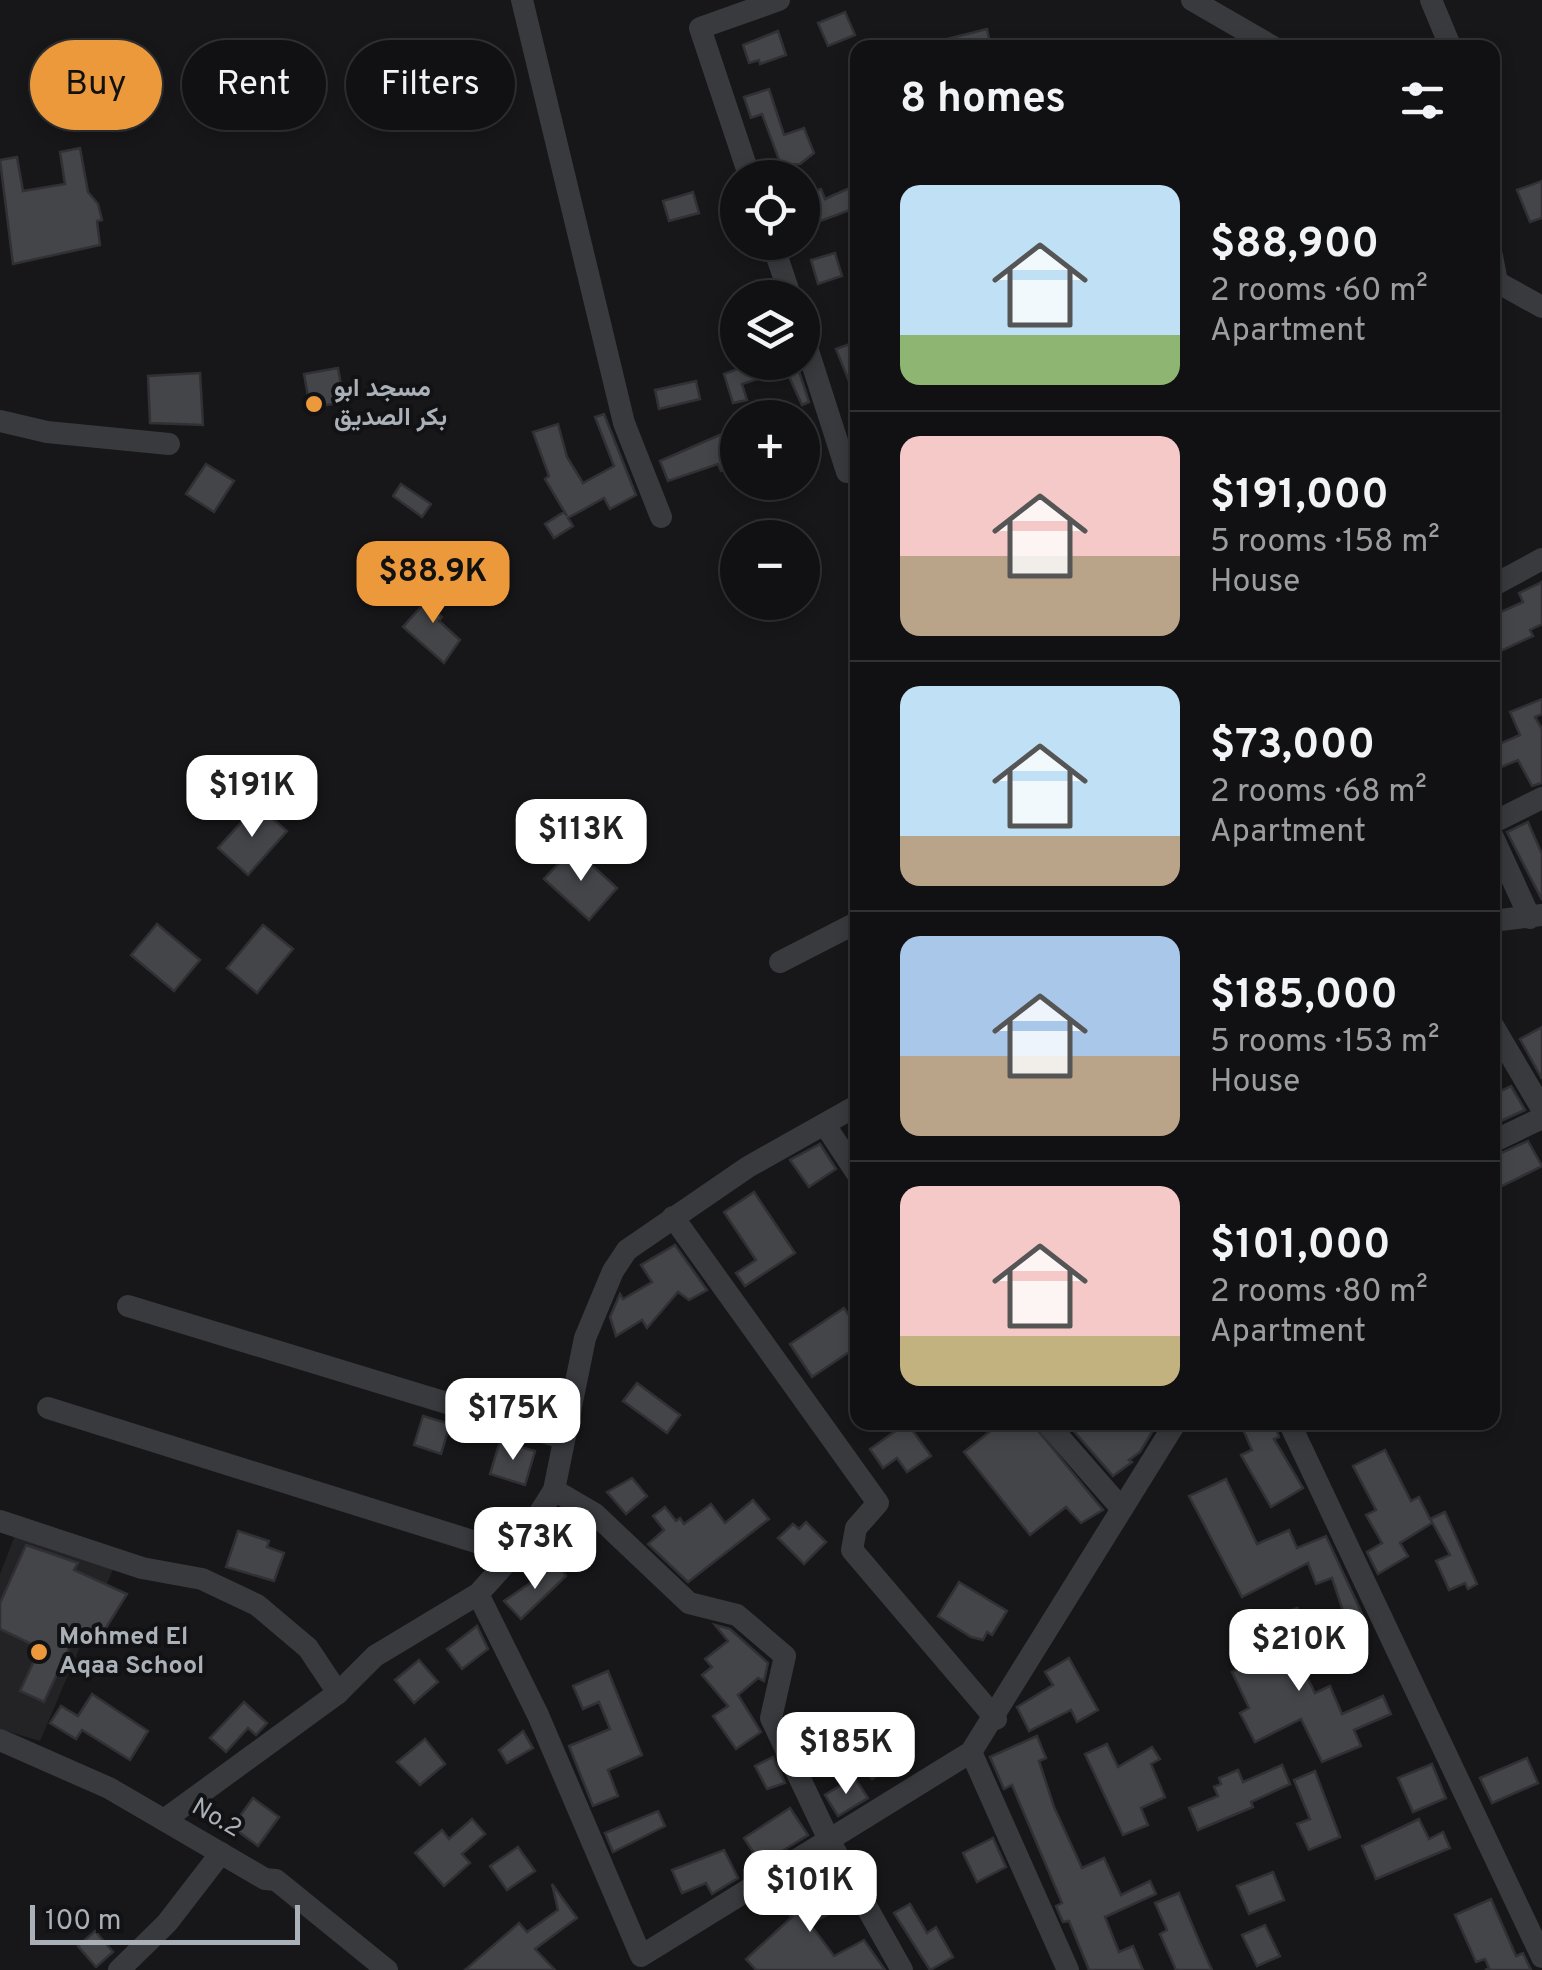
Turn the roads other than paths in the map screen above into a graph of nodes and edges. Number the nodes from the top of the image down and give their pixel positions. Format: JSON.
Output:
{"nodes":[{"id":1,"x":522,"y":0,"type":"edge"},
{"id":2,"x":778,"y":0,"type":"edge"},
{"id":3,"x":1192,"y":0,"type":"edge"},
{"id":4,"x":1431,"y":0,"type":"edge"},
{"id":5,"x":1261,"y":40,"type":"edge"},
{"id":6,"x":1448,"y":40,"type":"edge"},
{"id":7,"x":744,"y":160,"type":"edge"},
{"id":8,"x":1500,"y":286,"type":"edge"},
{"id":9,"x":1542,"y":307,"type":"edge"},
{"id":10,"x":820,"y":374,"type":"edge"},
{"id":11,"x":0,"y":421,"type":"edge"},
{"id":12,"x":849,"y":441,"type":"edge"},
{"id":13,"x":169,"y":444,"type":"dead end"},
{"id":14,"x":846,"y":472,"type":"dead end"},
{"id":15,"x":662,"y":517,"type":"dead end"},
{"id":16,"x":1542,"y":560,"type":"edge"},
{"id":17,"x":1500,"y":582,"type":"edge"},
{"id":18,"x":1542,"y":798,"type":"edge"},
{"id":19,"x":1500,"y":819,"type":"edge"},
{"id":20,"x":1500,"y":850,"type":"edge"},
{"id":21,"x":1536,"y":916,"type":"edge"},
{"id":22,"x":1500,"y":918,"type":"edge"},
{"id":23,"x":850,"y":926,"type":"edge"},
{"id":24,"x":780,"y":962,"type":"dead end"},
{"id":25,"x":1500,"y":1040,"type":"edge"},
{"id":26,"x":850,"y":1110,"type":"edge"},
{"id":27,"x":1540,"y":1122,"type":"edge"},
{"id":28,"x":825,"y":1125,"type":"junction"},
{"id":29,"x":1500,"y":1139,"type":"edge"},
{"id":30,"x":850,"y":1162,"type":"edge"},
{"id":31,"x":673,"y":1217,"type":"junction"},
{"id":32,"x":128,"y":1306,"type":"dead end"},
{"id":33,"x":48,"y":1408,"type":"dead end"},
{"id":34,"x":1053,"y":1430,"type":"edge"},
{"id":35,"x":1171,"y":1430,"type":"edge"},
{"id":36,"x":1292,"y":1430,"type":"edge"},
{"id":37,"x":562,"y":1438,"type":"junction"},
{"id":38,"x":554,"y":1490,"type":"junction"},
{"id":39,"x":1122,"y":1508,"type":"junction"},
{"id":40,"x":0,"y":1521,"type":"edge"},
{"id":41,"x":514,"y":1554,"type":"junction"},
{"id":42,"x":478,"y":1594,"type":"junction"},
{"id":43,"x":338,"y":1693,"type":"junction"},
{"id":44,"x":996,"y":1719,"type":"junction"},
{"id":45,"x":0,"y":1740,"type":"edge"},
{"id":46,"x":971,"y":1752,"type":"junction"},
{"id":47,"x":164,"y":1820,"type":"junction"},
{"id":48,"x":830,"y":1842,"type":"junction"},
{"id":49,"x":221,"y":1853,"type":"junction"},
{"id":50,"x":1542,"y":1957,"type":"edge"},
{"id":51,"x":637,"y":1963,"type":"edge"},
{"id":52,"x":119,"y":1970,"type":"edge"},
{"id":53,"x":387,"y":1970,"type":"edge"},
{"id":54,"x":902,"y":1970,"type":"edge"},
{"id":55,"x":1068,"y":1970,"type":"edge"}],
"edges":[{"from":1,"to":15,"type":"street"},
{"from":2,"to":7,"type":"street"},
{"from":3,"to":5,"type":"street"},
{"from":4,"to":6,"type":"street"},
{"from":8,"to":9,"type":"street"},
{"from":10,"to":12,"type":"street"},
{"from":11,"to":13,"type":"street"},
{"from":12,"to":14,"type":"street"},
{"from":16,"to":17,"type":"street"},
{"from":18,"to":19,"type":"street"},
{"from":20,"to":21,"type":"street"},
{"from":21,"to":22,"type":"street"},
{"from":23,"to":24,"type":"street"},
{"from":25,"to":27,"type":"street"},
{"from":26,"to":28,"type":"street"},
{"from":27,"to":29,"type":"street"},
{"from":28,"to":30,"type":"street"},
{"from":28,"to":31,"type":"street"},
{"from":31,"to":37,"type":"street"},
{"from":31,"to":44,"type":"street"},
{"from":32,"to":37,"type":"street"},
{"from":33,"to":41,"type":"street"},
{"from":34,"to":39,"type":"street"},
{"from":35,"to":39,"type":"street"},
{"from":36,"to":50,"type":"street"},
{"from":37,"to":38,"type":"street"},
{"from":38,"to":41,"type":"street"},
{"from":38,"to":48,"type":"street"},
{"from":39,"to":44,"type":"street"},
{"from":40,"to":43,"type":"street"},
{"from":41,"to":42,"type":"street"},
{"from":42,"to":43,"type":"street"},
{"from":42,"to":51,"type":"street"},
{"from":43,"to":47,"type":"street"},
{"from":44,"to":46,"type":"street"},
{"from":45,"to":47,"type":"street","name":"No.2"},
{"from":46,"to":48,"type":"street"},
{"from":46,"to":55,"type":"street"},
{"from":47,"to":49,"type":"street","name":"No.2"},
{"from":48,"to":51,"type":"street"},
{"from":48,"to":54,"type":"street"},
{"from":49,"to":52,"type":"street"},
{"from":49,"to":53,"type":"street","name":"No.2"}]}
